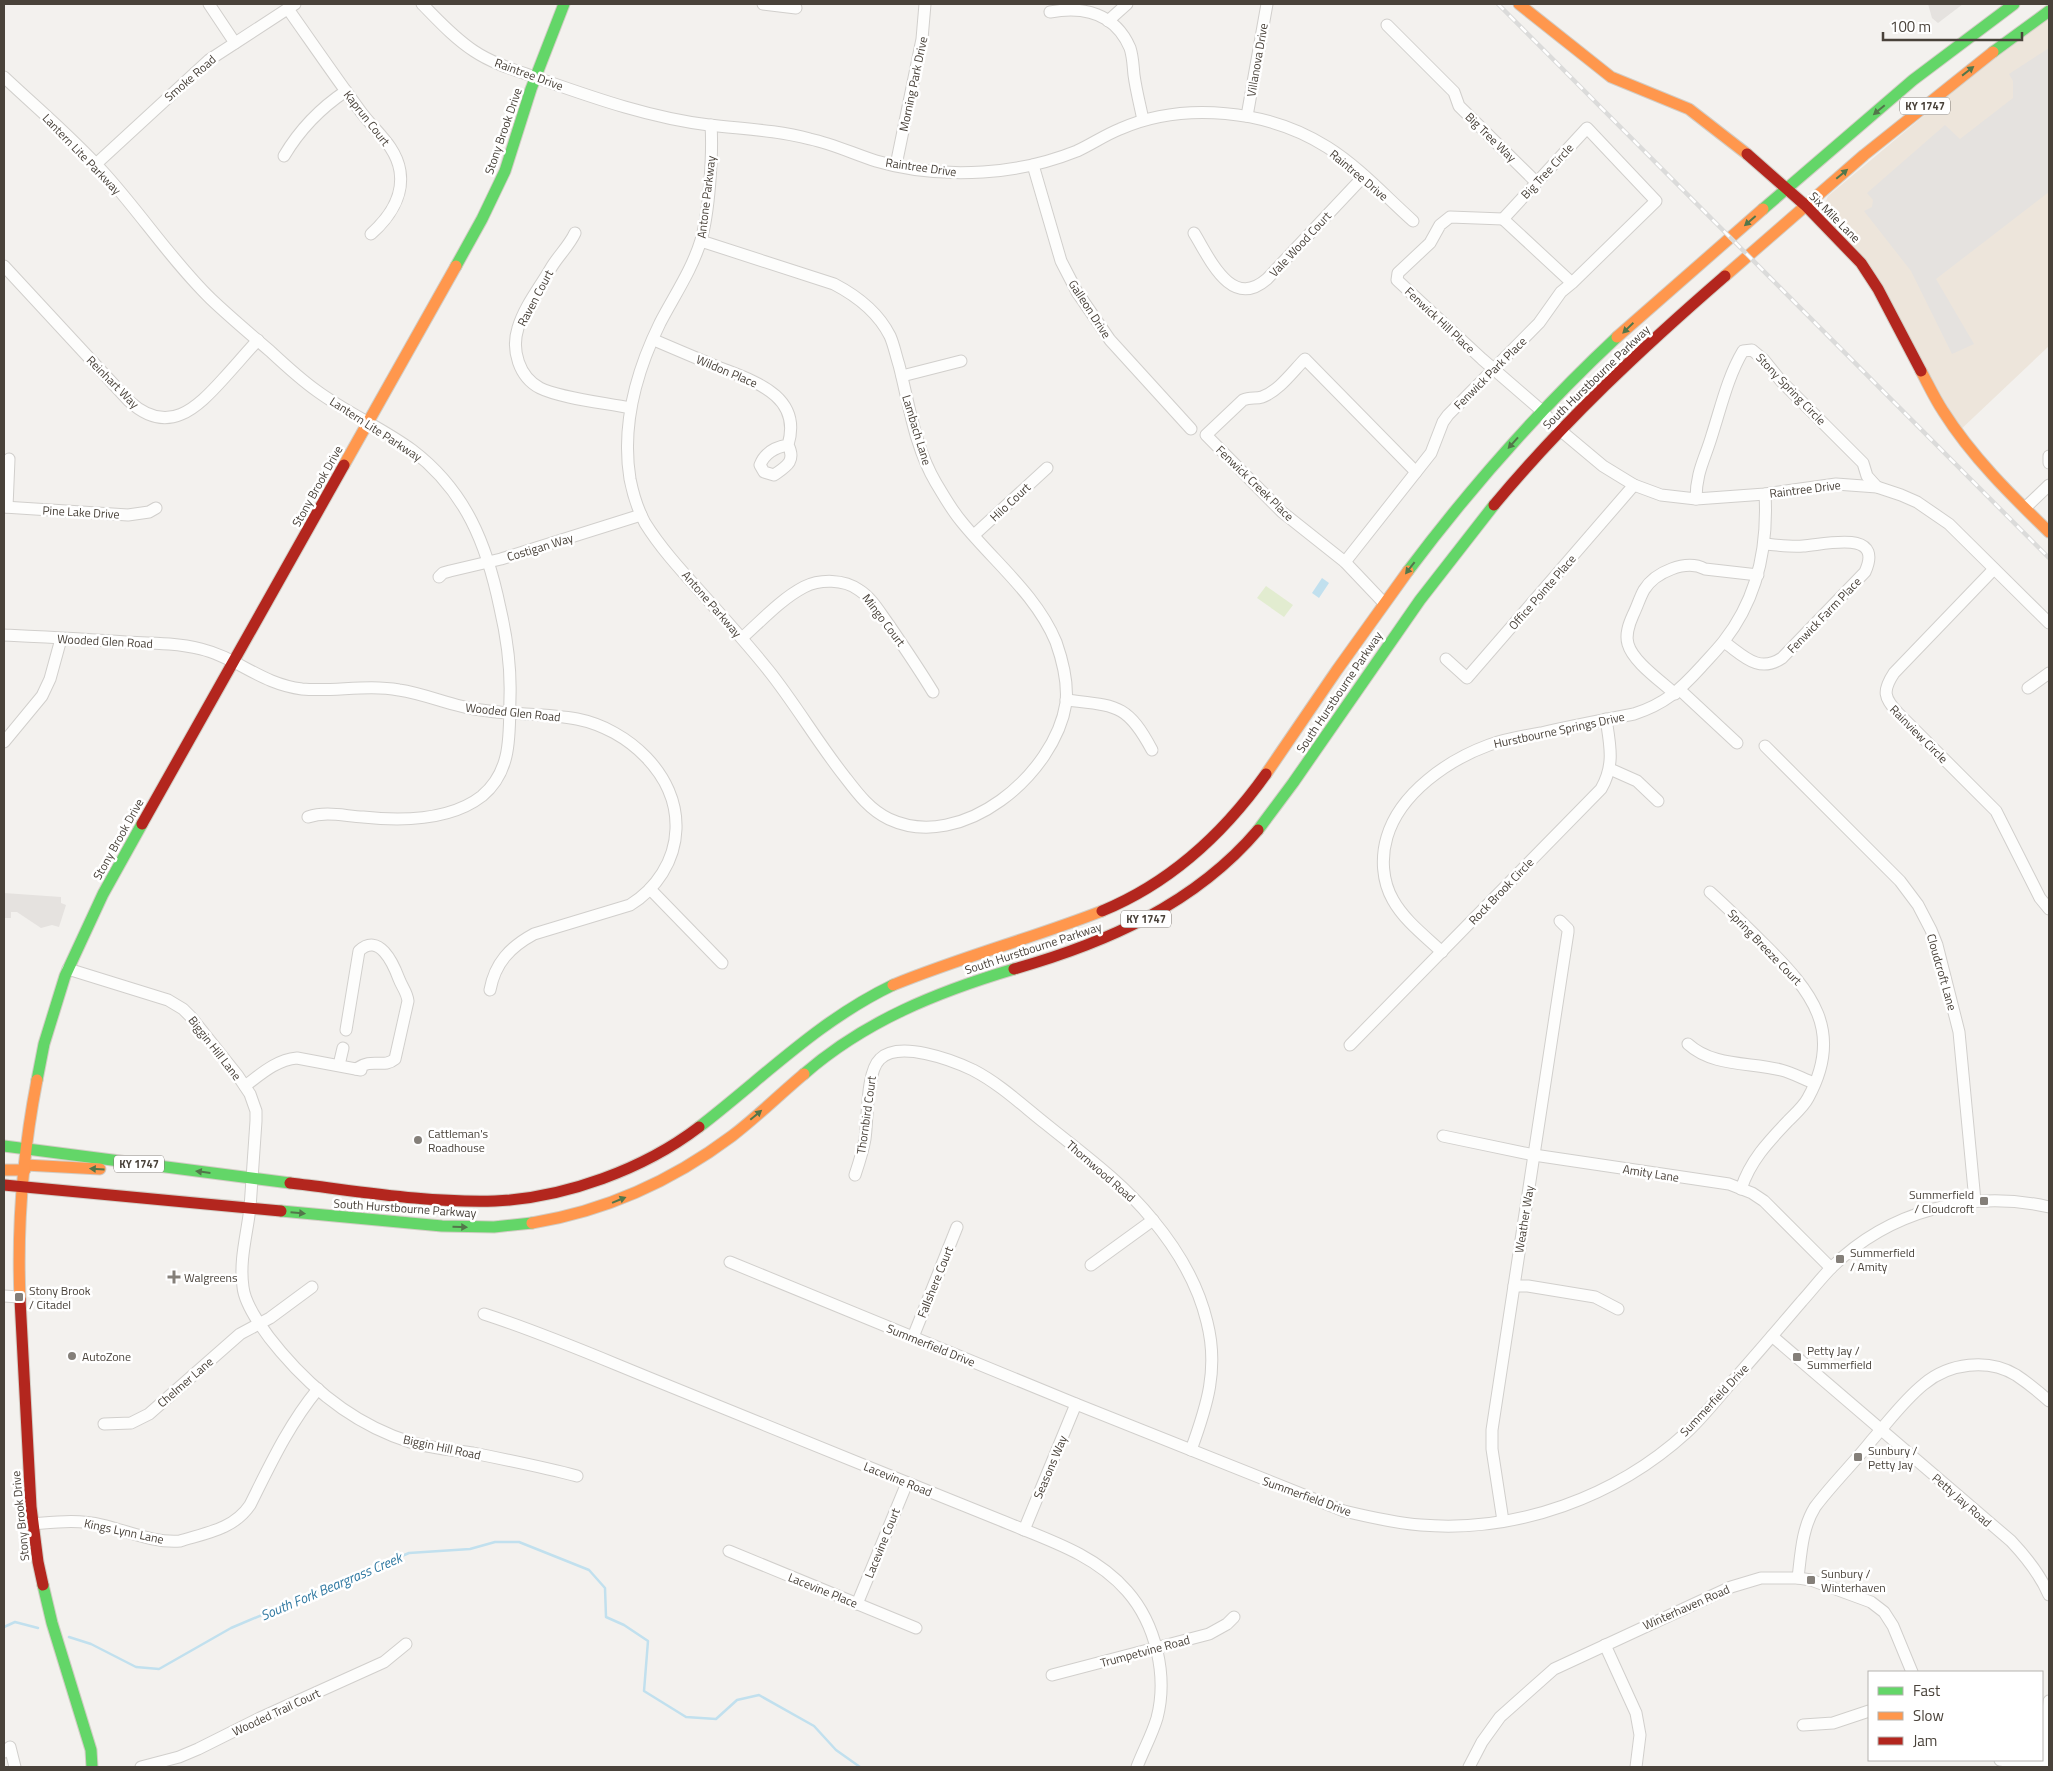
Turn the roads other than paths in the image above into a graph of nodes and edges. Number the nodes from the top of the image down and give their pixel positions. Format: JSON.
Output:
{"nodes":[{"id":1,"x":209,"y":4,"type":"edge"},
{"id":2,"x":422,"y":4,"type":"edge"},
{"id":3,"x":564,"y":4,"type":"edge"},
{"id":4,"x":763,"y":4,"type":"edge"},
{"id":5,"x":925,"y":4,"type":"edge"},
{"id":6,"x":1127,"y":4,"type":"edge"},
{"id":7,"x":1268,"y":4,"type":"edge"},
{"id":8,"x":1519,"y":4,"type":"edge"},
{"id":9,"x":2014,"y":4,"type":"edge"},
{"id":10,"x":291,"y":6,"type":"edge"},
{"id":11,"x":796,"y":8,"type":"dead end"},
{"id":12,"x":2049,"y":11,"type":"edge"},
{"id":13,"x":1050,"y":12,"type":"dead end"},
{"id":14,"x":1108,"y":21,"type":"junction"},
{"id":15,"x":1388,"y":25,"type":"dead end"},
{"id":16,"x":235,"y":43,"type":"junction"},
{"id":17,"x":4,"y":77,"type":"edge"},
{"id":18,"x":536,"y":77,"type":"junction"},
{"id":19,"x":346,"y":91,"type":"junction"},
{"id":20,"x":1247,"y":116,"type":"junction"},
{"id":21,"x":1143,"y":120,"type":"junction"},
{"id":22,"x":711,"y":126,"type":"junction"},
{"id":23,"x":284,"y":156,"type":"dead end"},
{"id":24,"x":96,"y":164,"type":"junction"},
{"id":25,"x":896,"y":165,"type":"junction"},
{"id":26,"x":1033,"y":165,"type":"junction"},
{"id":27,"x":1364,"y":176,"type":"junction"},
{"id":28,"x":1536,"y":182,"type":"junction"},
{"id":29,"x":1787,"y":189,"type":"junction"},
{"id":30,"x":1656,"y":201,"type":"joint"},
{"id":31,"x":1805,"y":206,"type":"junction"},
{"id":32,"x":1503,"y":219,"type":"junction"},
{"id":33,"x":1413,"y":221,"type":"dead end"},
{"id":34,"x":574,"y":233,"type":"dead end"},
{"id":35,"x":1194,"y":233,"type":"dead end"},
{"id":36,"x":371,"y":234,"type":"dead end"},
{"id":37,"x":701,"y":241,"type":"junction"},
{"id":38,"x":4,"y":266,"type":"edge"},
{"id":39,"x":1572,"y":283,"type":"junction"},
{"id":40,"x":258,"y":340,"type":"junction"},
{"id":41,"x":654,"y":340,"type":"junction"},
{"id":42,"x":961,"y":360,"type":"dead end"},
{"id":43,"x":1495,"y":368,"type":"junction"},
{"id":44,"x":902,"y":376,"type":"junction"},
{"id":45,"x":630,"y":408,"type":"junction"},
{"id":46,"x":1542,"y":411,"type":"junction"},
{"id":47,"x":368,"y":423,"type":"junction"},
{"id":48,"x":1191,"y":429,"type":"dead end"},
{"id":49,"x":1560,"y":430,"type":"junction"},
{"id":50,"x":788,"y":445,"type":"dead end"},
{"id":51,"x":2049,"y":456,"type":"edge"},
{"id":52,"x":9,"y":459,"type":"dead end"},
{"id":53,"x":2049,"y":463,"type":"edge"},
{"id":54,"x":1047,"y":468,"type":"dead end"},
{"id":55,"x":1416,"y":472,"type":"junction"},
{"id":56,"x":1634,"y":485,"type":"junction"},
{"id":57,"x":2049,"y":485,"type":"edge"},
{"id":58,"x":1877,"y":487,"type":"junction"},
{"id":59,"x":1765,"y":494,"type":"junction"},
{"id":60,"x":1696,"y":499,"type":"junction"},
{"id":61,"x":5,"y":507,"type":"edge"},
{"id":62,"x":156,"y":508,"type":"dead end"},
{"id":63,"x":2025,"y":508,"type":"junction"},
{"id":64,"x":641,"y":515,"type":"junction"},
{"id":65,"x":2049,"y":532,"type":"edge"},
{"id":66,"x":974,"y":535,"type":"junction"},
{"id":67,"x":1764,"y":544,"type":"junction"},
{"id":68,"x":489,"y":562,"type":"junction"},
{"id":69,"x":1344,"y":562,"type":"junction"},
{"id":70,"x":1994,"y":569,"type":"junction"},
{"id":71,"x":1758,"y":575,"type":"junction"},
{"id":72,"x":439,"y":577,"type":"dead end"},
{"id":73,"x":1383,"y":602,"type":"junction"},
{"id":74,"x":2049,"y":623,"type":"edge"},
{"id":75,"x":4,"y":635,"type":"edge"},
{"id":76,"x":742,"y":638,"type":"junction"},
{"id":77,"x":61,"y":639,"type":"junction"},
{"id":78,"x":1724,"y":642,"type":"junction"},
{"id":79,"x":1446,"y":659,"type":"dead end"},
{"id":80,"x":233,"y":663,"type":"junction"},
{"id":81,"x":2049,"y":673,"type":"edge"},
{"id":82,"x":2028,"y":688,"type":"dead end"},
{"id":83,"x":933,"y":692,"type":"dead end"},
{"id":84,"x":1678,"y":692,"type":"junction"},
{"id":85,"x":1066,"y":700,"type":"junction"},
{"id":86,"x":510,"y":713,"type":"junction"},
{"id":87,"x":1606,"y":719,"type":"junction"},
{"id":88,"x":4,"y":742,"type":"edge"},
{"id":89,"x":1737,"y":743,"type":"dead end"},
{"id":90,"x":1765,"y":746,"type":"dead end"},
{"id":91,"x":1152,"y":750,"type":"dead end"},
{"id":92,"x":1610,"y":768,"type":"junction"},
{"id":93,"x":1658,"y":801,"type":"dead end"},
{"id":94,"x":308,"y":817,"type":"dead end"},
{"id":95,"x":650,"y":889,"type":"junction"},
{"id":96,"x":1710,"y":892,"type":"dead end"},
{"id":97,"x":2049,"y":909,"type":"edge"},
{"id":98,"x":1560,"y":921,"type":"dead end"},
{"id":99,"x":1442,"y":952,"type":"junction"},
{"id":100,"x":722,"y":963,"type":"dead end"},
{"id":101,"x":68,"y":969,"type":"junction"},
{"id":102,"x":490,"y":990,"type":"dead end"},
{"id":103,"x":346,"y":1030,"type":"dead end"},
{"id":104,"x":1688,"y":1044,"type":"dead end"},
{"id":105,"x":1350,"y":1045,"type":"dead end"},
{"id":106,"x":343,"y":1048,"type":"dead end"},
{"id":107,"x":939,"y":1058,"type":"joint"},
{"id":108,"x":339,"y":1065,"type":"junction"},
{"id":109,"x":1814,"y":1083,"type":"junction"},
{"id":110,"x":245,"y":1086,"type":"junction"},
{"id":111,"x":1443,"y":1136,"type":"dead end"},
{"id":112,"x":4,"y":1146,"type":"edge"},
{"id":113,"x":26,"y":1148,"type":"junction"},
{"id":114,"x":1534,"y":1155,"type":"junction"},
{"id":115,"x":25,"y":1168,"type":"junction"},
{"id":116,"x":4,"y":1170,"type":"edge"},
{"id":117,"x":180,"y":1170,"type":"junction"},
{"id":118,"x":855,"y":1175,"type":"dead end"},
{"id":119,"x":251,"y":1178,"type":"junction"},
{"id":120,"x":4,"y":1185,"type":"edge"},
{"id":121,"x":24,"y":1187,"type":"junction"},
{"id":122,"x":1741,"y":1189,"type":"junction"},
{"id":123,"x":1976,"y":1202,"type":"junction"},
{"id":124,"x":2049,"y":1207,"type":"edge"},
{"id":125,"x":250,"y":1209,"type":"junction"},
{"id":126,"x":1153,"y":1220,"type":"junction"},
{"id":127,"x":957,"y":1227,"type":"dead end"},
{"id":128,"x":730,"y":1262,"type":"dead end"},
{"id":129,"x":1091,"y":1265,"type":"dead end"},
{"id":130,"x":1831,"y":1268,"type":"junction"},
{"id":131,"x":1514,"y":1286,"type":"junction"},
{"id":132,"x":312,"y":1287,"type":"dead end"},
{"id":133,"x":4,"y":1296,"type":"edge"},
{"id":134,"x":19,"y":1298,"type":"junction"},
{"id":135,"x":1618,"y":1309,"type":"dead end"},
{"id":136,"x":484,"y":1314,"type":"dead end"},
{"id":137,"x":260,"y":1323,"type":"junction"},
{"id":138,"x":1772,"y":1336,"type":"junction"},
{"id":139,"x":912,"y":1337,"type":"junction"},
{"id":140,"x":318,"y":1389,"type":"junction"},
{"id":141,"x":2049,"y":1401,"type":"edge"},
{"id":142,"x":1076,"y":1404,"type":"junction"},
{"id":143,"x":104,"y":1424,"type":"dead end"},
{"id":144,"x":1882,"y":1430,"type":"junction"},
{"id":145,"x":1191,"y":1450,"type":"junction"},
{"id":146,"x":576,"y":1476,"type":"dead end"},
{"id":147,"x":907,"y":1483,"type":"junction"},
{"id":148,"x":1503,"y":1521,"type":"junction"},
{"id":149,"x":33,"y":1524,"type":"junction"},
{"id":150,"x":1024,"y":1530,"type":"junction"},
{"id":151,"x":729,"y":1551,"type":"dead end"},
{"id":152,"x":1798,"y":1578,"type":"junction"},
{"id":153,"x":2049,"y":1596,"type":"edge"},
{"id":154,"x":857,"y":1604,"type":"junction"},
{"id":155,"x":1234,"y":1617,"type":"dead end"},
{"id":156,"x":916,"y":1628,"type":"dead end"},
{"id":157,"x":406,"y":1644,"type":"dead end"},
{"id":158,"x":1604,"y":1645,"type":"junction"},
{"id":159,"x":1156,"y":1649,"type":"junction"},
{"id":160,"x":1912,"y":1671,"type":"edge"},
{"id":161,"x":1052,"y":1675,"type":"dead end"},
{"id":162,"x":2049,"y":1701,"type":"edge"},
{"id":163,"x":1868,"y":1711,"type":"edge"},
{"id":164,"x":1803,"y":1725,"type":"dead end"},
{"id":165,"x":7,"y":1750,"type":"edge"},
{"id":166,"x":2007,"y":1761,"type":"edge"},
{"id":167,"x":15,"y":1767,"type":"edge"},
{"id":168,"x":92,"y":1767,"type":"edge"},
{"id":169,"x":141,"y":1767,"type":"edge"},
{"id":170,"x":1137,"y":1767,"type":"edge"},
{"id":171,"x":1469,"y":1767,"type":"edge"},
{"id":172,"x":1636,"y":1767,"type":"edge"},
{"id":173,"x":2046,"y":1767,"type":"edge"}],
"edges":[{"from":1,"to":16,"type":"street"},
{"from":2,"to":18,"type":"street","name":"Raintree Drive"},
{"from":3,"to":18,"type":"main road","name":"Stony Brook Drive"},
{"from":4,"to":11,"type":"street"},
{"from":5,"to":25,"type":"street","name":"Morning Park Drive"},
{"from":6,"to":14,"type":"street"},
{"from":7,"to":20,"type":"street","name":"Villanova Drive"},
{"from":8,"to":29,"type":"main road","name":"Six Mile Lane"},
{"from":9,"to":29,"type":"main road","name":"South Hurstbourne Parkway","number":"KY 1747","one_way":true},
{"from":10,"to":16,"type":"street","name":"Smoke Road"},
{"from":10,"to":19,"type":"street","name":"Kaprun Court"},
{"from":31,"to":12,"type":"main road","name":"South Hurstbourne Parkway","number":"KY 1747","one_way":true},
{"from":13,"to":14,"type":"street"},
{"from":14,"to":21,"type":"street"},
{"from":15,"to":28,"type":"street","name":"Big Tree Way"},
{"from":16,"to":24,"type":"street","name":"Smoke Road"},
{"from":17,"to":24,"type":"street","name":"Lantern Lite Parkway"},
{"from":18,"to":22,"type":"street","name":"Raintree Drive"},
{"from":18,"to":47,"type":"main road","name":"Stony Brook Drive"},
{"from":19,"to":23,"type":"street"},
{"from":19,"to":36,"type":"street","name":"Kaprun Court"},
{"from":20,"to":21,"type":"street","name":"Raintree Drive"},
{"from":20,"to":27,"type":"street","name":"Raintree Drive"},
{"from":21,"to":26,"type":"street","name":"Raintree Drive"},
{"from":22,"to":25,"type":"street","name":"Raintree Drive"},
{"from":22,"to":37,"type":"street","name":"Antone Parkway"},
{"from":24,"to":40,"type":"street","name":"Lantern Lite Parkway"},
{"from":25,"to":26,"type":"street","name":"Raintree Drive"},
{"from":26,"to":48,"type":"street","name":"Galleon Drive"},
{"from":27,"to":33,"type":"street","name":"Raintree Drive"},
{"from":27,"to":35,"type":"street","name":"Vale Wood Court"},
{"from":28,"to":30,"type":"street","name":"Big Tree Circle"},
{"from":28,"to":32,"type":"street","name":"Big Tree Circle"},
{"from":29,"to":31,"type":"main road","name":"Six Mile Lane"},
{"from":29,"to":46,"type":"main road","name":"South Hurstbourne Parkway","number":"KY 1747","one_way":true},
{"from":30,"to":39,"type":"street","name":"Fenwick Park Place"},
{"from":31,"to":49,"type":"main road","name":"South Hurstbourne Parkway","number":"KY 1747"},
{"from":31,"to":63,"type":"main road","name":"Six Mile Lane"},
{"from":32,"to":39,"type":"street"},
{"from":32,"to":43,"type":"street","name":"Fenwick Hill Place"},
{"from":34,"to":45,"type":"street","name":"Raven Court"},
{"from":37,"to":41,"type":"street","name":"Antone Parkway"},
{"from":37,"to":44,"type":"street","name":"Lambach Lane"},
{"from":38,"to":40,"type":"street","name":"Reinhart Way"},
{"from":39,"to":43,"type":"street","name":"Fenwick Park Place"},
{"from":40,"to":47,"type":"street","name":"Lantern Lite Parkway"},
{"from":41,"to":45,"type":"street","name":"Antone Parkway"},
{"from":41,"to":50,"type":"street","name":"Wildon Place"},
{"from":42,"to":44,"type":"street"},
{"from":43,"to":46,"type":"street","name":"Fenwick Hill Place"},
{"from":43,"to":55,"type":"street","name":"Fenwick Park Place"},
{"from":44,"to":66,"type":"street","name":"Lambach Lane"},
{"from":45,"to":64,"type":"street","name":"Antone Parkway"},
{"from":46,"to":49,"type":"street","name":"Fenwick Hill Place"},
{"from":46,"to":73,"type":"main road","name":"South Hurstbourne Parkway","number":"KY 1747","one_way":true},
{"from":47,"to":68,"type":"street","name":"Lantern Lite Parkway"},
{"from":47,"to":80,"type":"main road","name":"Stony Brook Drive"},
{"from":49,"to":56,"type":"street","name":"Raintree Drive"},
{"from":125,"to":49,"type":"main road","name":"South Hurstbourne Parkway","number":"KY 1747","one_way":true},
{"from":51,"to":53,"type":"street"},
{"from":52,"to":61,"type":"street"},
{"from":54,"to":66,"type":"street","name":"Hilo Court"},
{"from":55,"to":69,"type":"street","name":"Fenwick Park Place"},
{"from":55,"to":69,"type":"street","name":"Fenwick Creek Place"},
{"from":56,"to":60,"type":"street","name":"Raintree Drive"},
{"from":56,"to":79,"type":"street","name":"Office Pointe Place"},
{"from":57,"to":63,"type":"street"},
{"from":58,"to":59,"type":"street","name":"Raintree Drive"},
{"from":58,"to":60,"type":"street","name":"Stony Spring Circle"},
{"from":58,"to":70,"type":"street","name":"Raintree Drive"},
{"from":59,"to":60,"type":"street","name":"Raintree Drive"},
{"from":59,"to":67,"type":"street","name":"Hurstbourne Springs Drive"},
{"from":61,"to":62,"type":"street","name":"Pine Lake Drive"},
{"from":63,"to":65,"type":"main road","name":"Six Mile Lane"},
{"from":64,"to":68,"type":"street","name":"Costigan Way"},
{"from":64,"to":76,"type":"street","name":"Antone Parkway"},
{"from":66,"to":85,"type":"street","name":"Lambach Lane"},
{"from":67,"to":71,"type":"street","name":"Hurstbourne Springs Drive"},
{"from":67,"to":78,"type":"street","name":"Fenwick Farm Place"},
{"from":68,"to":72,"type":"street","name":"Costigan Way"},
{"from":68,"to":86,"type":"street","name":"Lantern Lite Parkway"},
{"from":69,"to":73,"type":"street","name":"Fenwick Creek Place"},
{"from":70,"to":74,"type":"street","name":"Raintree Drive"},
{"from":70,"to":97,"type":"street","name":"Rainview Circle"},
{"from":71,"to":78,"type":"street","name":"Hurstbourne Springs Drive"},
{"from":71,"to":84,"type":"street"},
{"from":73,"to":119,"type":"main road","name":"South Hurstbourne Parkway","number":"KY 1747"},
{"from":75,"to":77,"type":"street","name":"Wooded Glen Road"},
{"from":76,"to":83,"type":"street","name":"Mingo Court"},
{"from":76,"to":85,"type":"street","name":"Antone Parkway"},
{"from":77,"to":80,"type":"street","name":"Wooded Glen Road"},
{"from":77,"to":88,"type":"street"},
{"from":78,"to":84,"type":"street","name":"Hurstbourne Springs Drive"},
{"from":80,"to":86,"type":"street","name":"Wooded Glen Road"},
{"from":80,"to":101,"type":"main road","name":"Stony Brook Drive"},
{"from":81,"to":82,"type":"street"},
{"from":84,"to":87,"type":"street","name":"Hurstbourne Springs Drive"},
{"from":84,"to":89,"type":"street"},
{"from":85,"to":91,"type":"street"},
{"from":86,"to":94,"type":"street","name":"Lantern Lite Parkway"},
{"from":86,"to":95,"type":"street","name":"Wooded Glen Road"},
{"from":87,"to":92,"type":"street","name":"Rock Brook Circle"},
{"from":87,"to":99,"type":"street","name":"Hurstbourne Springs Drive"},
{"from":90,"to":123,"type":"street","name":"Cloudcroft Lane"},
{"from":92,"to":93,"type":"street"},
{"from":92,"to":99,"type":"street","name":"Rock Brook Circle"},
{"from":95,"to":100,"type":"street"},
{"from":95,"to":102,"type":"street","name":"Wooded Glen Road"},
{"from":96,"to":109,"type":"street","name":"Spring Breeze Court"},
{"from":98,"to":114,"type":"street","name":"Weather Way"},
{"from":99,"to":105,"type":"street","name":"Rock Brook Circle"},
{"from":101,"to":110,"type":"street","name":"Biggin Hill Lane"},
{"from":101,"to":113,"type":"main road","name":"Stony Brook Drive"},
{"from":103,"to":108,"type":"street"},
{"from":104,"to":109,"type":"street"},
{"from":106,"to":108,"type":"street"},
{"from":107,"to":118,"type":"street","name":"Thornbird Court"},
{"from":107,"to":126,"type":"street","name":"Thornwood Road"},
{"from":108,"to":110,"type":"street"},
{"from":109,"to":122,"type":"street","name":"Spring Breeze Court"},
{"from":110,"to":119,"type":"street","name":"Biggin Hill Lane"},
{"from":111,"to":114,"type":"street","name":"Amity Lane"},
{"from":112,"to":113,"type":"main road","name":"South Hurstbourne Parkway","number":"KY 1747"},
{"from":113,"to":115,"type":"main road","name":"Stony Brook Drive"},
{"from":113,"to":117,"type":"main road","name":"South Hurstbourne Parkway","number":"KY 1747"},
{"from":114,"to":122,"type":"street","name":"Amity Lane"},
{"from":114,"to":131,"type":"street","name":"Weather Way"},
{"from":115,"to":116,"type":"main road"},
{"from":117,"to":115,"type":"main road","one_way":true},
{"from":115,"to":121,"type":"main road","name":"Stony Brook Drive"},
{"from":119,"to":117,"type":"main road","name":"South Hurstbourne Parkway","number":"KY 1747","one_way":true},
{"from":119,"to":125,"type":"street","name":"Biggin Hill Road"},
{"from":120,"to":121,"type":"main road","name":"South Hurstbourne Parkway","number":"KY 1747"},
{"from":121,"to":125,"type":"main road","name":"South Hurstbourne Parkway","number":"KY 1747"},
{"from":121,"to":134,"type":"main road","name":"Stony Brook Drive"},
{"from":122,"to":130,"type":"street","name":"Amity Lane"},
{"from":123,"to":124,"type":"street","name":"Summerfield Drive"},
{"from":123,"to":130,"type":"street","name":"Summerfield Drive"},
{"from":125,"to":137,"type":"street","name":"Biggin Hill Road"},
{"from":126,"to":129,"type":"street"},
{"from":126,"to":145,"type":"street","name":"Thornwood Road"},
{"from":127,"to":139,"type":"street","name":"Fallshere Court"},
{"from":128,"to":139,"type":"street","name":"Summerfield Drive"},
{"from":130,"to":138,"type":"street","name":"Summerfield Drive"},
{"from":131,"to":135,"type":"street"},
{"from":131,"to":148,"type":"street","name":"Weather Way"},
{"from":132,"to":137,"type":"street","name":"Chelmer Lane"},
{"from":133,"to":134,"type":"street"},
{"from":134,"to":149,"type":"main road","name":"Stony Brook Drive"},
{"from":136,"to":147,"type":"street","name":"Lacevine Road"},
{"from":137,"to":140,"type":"street","name":"Biggin Hill Road"},
{"from":137,"to":143,"type":"street","name":"Chelmer Lane"},
{"from":138,"to":144,"type":"street","name":"Petty Jay Road"},
{"from":138,"to":148,"type":"street","name":"Summerfield Drive"},
{"from":139,"to":142,"type":"street","name":"Summerfield Drive"},
{"from":140,"to":146,"type":"street","name":"Biggin Hill Road"},
{"from":140,"to":149,"type":"street","name":"Kings Lynn Lane"},
{"from":141,"to":144,"type":"street"},
{"from":142,"to":145,"type":"street","name":"Summerfield Drive"},
{"from":142,"to":150,"type":"street","name":"Seasons Way"},
{"from":144,"to":152,"type":"street"},
{"from":144,"to":153,"type":"street","name":"Petty Jay Road"},
{"from":145,"to":148,"type":"street","name":"Summerfield Drive"},
{"from":147,"to":150,"type":"street","name":"Lacevine Road"},
{"from":147,"to":154,"type":"street","name":"Lacevine Court"},
{"from":149,"to":168,"type":"main road","name":"Stony Brook Drive"},
{"from":150,"to":159,"type":"street","name":"Lacevine Road"},
{"from":151,"to":154,"type":"street","name":"Lacevine Place"},
{"from":152,"to":158,"type":"street","name":"Winterhaven Road"},
{"from":152,"to":160,"type":"street","name":"Winterhaven Road"},
{"from":154,"to":156,"type":"street","name":"Lacevine Place"},
{"from":155,"to":159,"type":"street","name":"Trumpetvine Road"},
{"from":157,"to":169,"type":"street","name":"Wooded Trail Court"},
{"from":158,"to":171,"type":"street","name":"Winterhaven Road"},
{"from":158,"to":172,"type":"street"},
{"from":159,"to":161,"type":"street","name":"Trumpetvine Road"},
{"from":159,"to":170,"type":"street","name":"Lacevine Road"},
{"from":162,"to":173,"type":"street"},
{"from":163,"to":164,"type":"street"},
{"from":165,"to":167,"type":"street"},
{"from":166,"to":173,"type":"street"}]}
